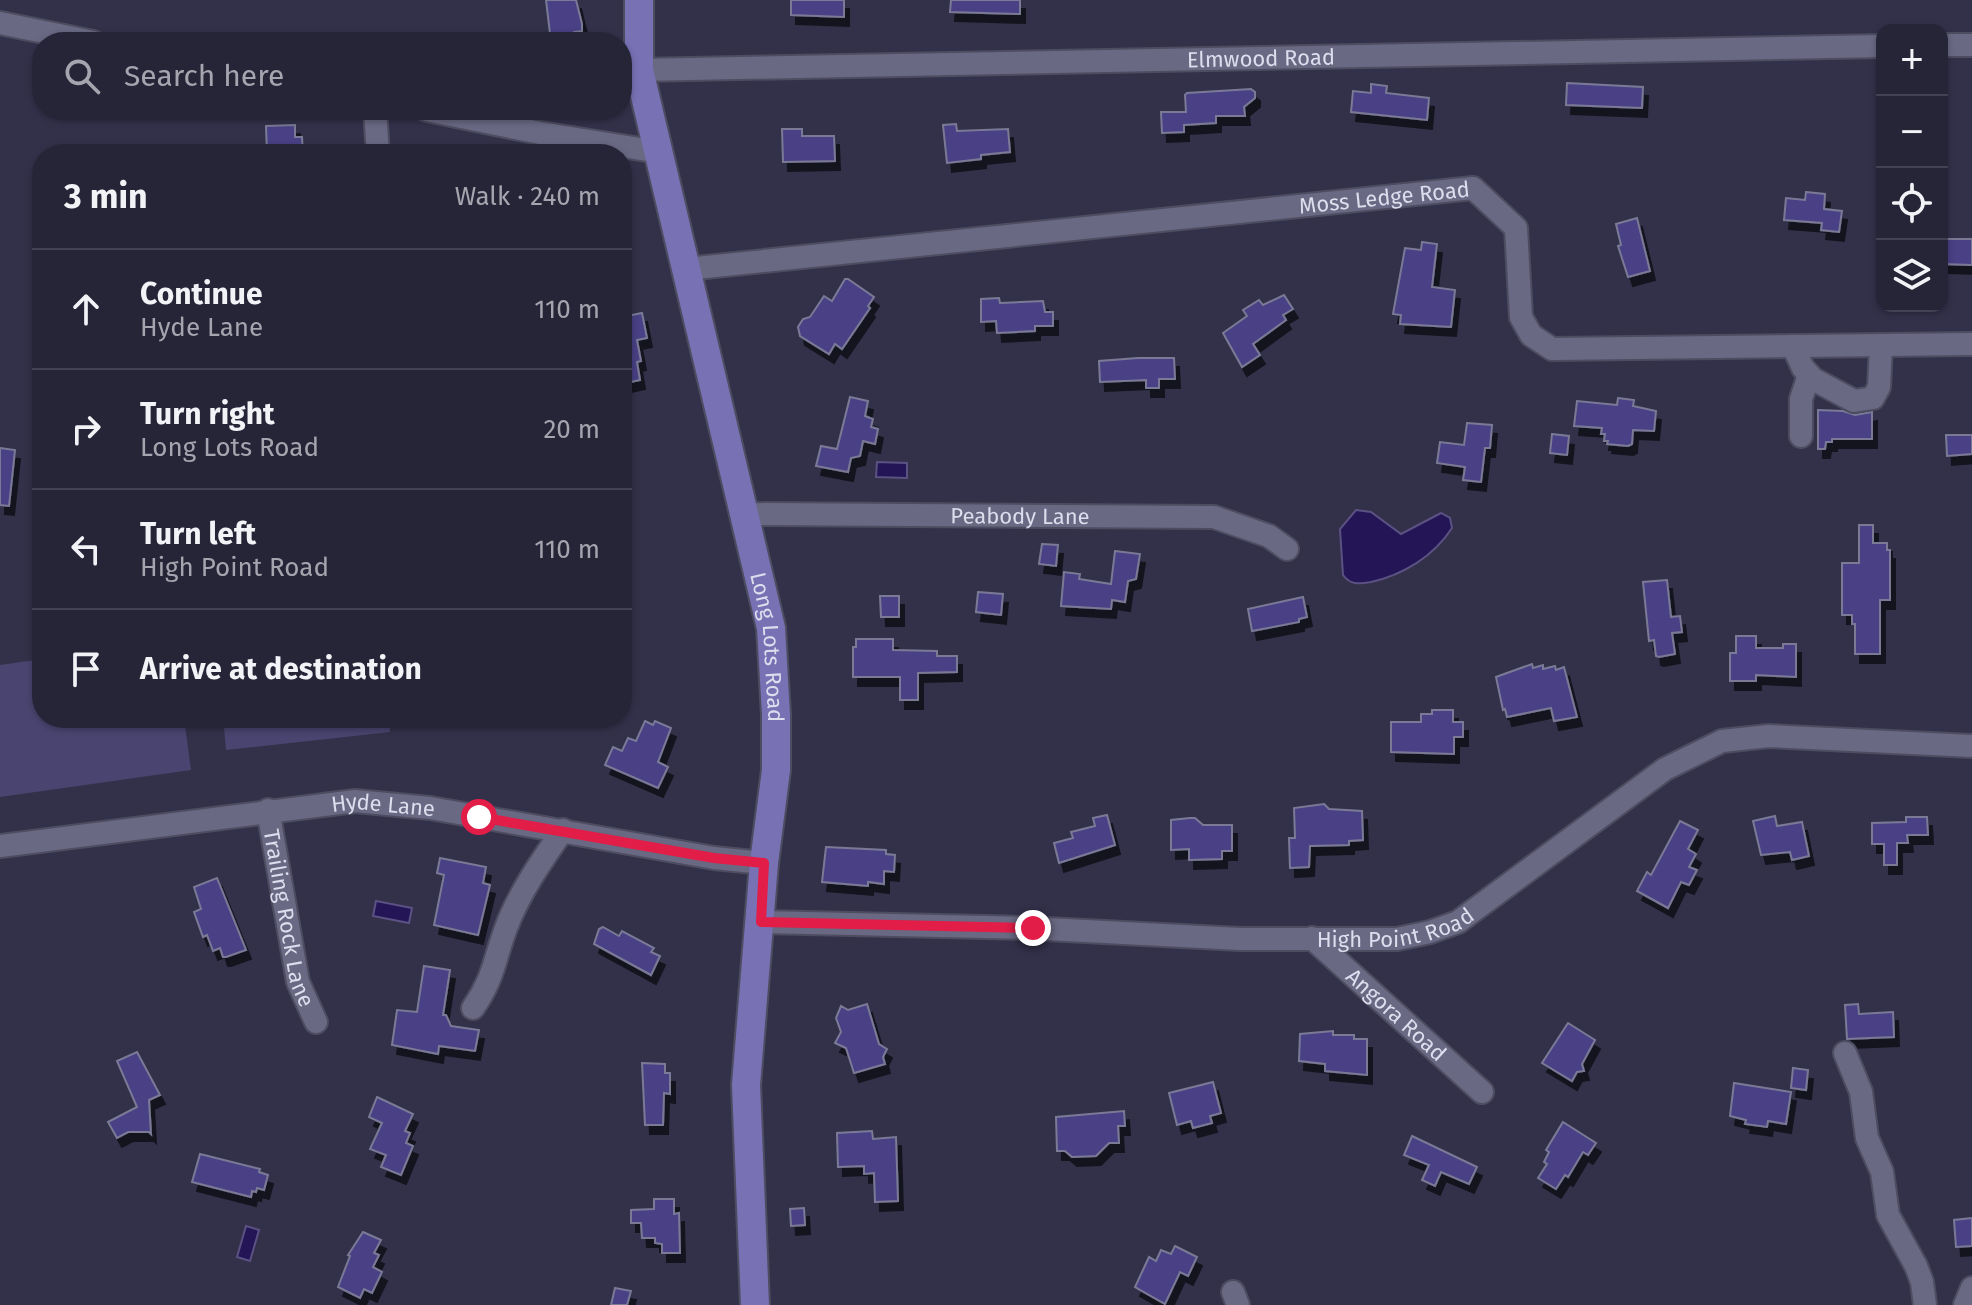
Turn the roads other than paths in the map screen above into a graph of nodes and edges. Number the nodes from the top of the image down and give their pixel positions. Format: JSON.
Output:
{"nodes":[{"id":1,"x":639,"y":0,"type":"edge"},
{"id":2,"x":0,"y":23,"type":"edge"},
{"id":3,"x":44,"y":32,"type":"edge"},
{"id":4,"x":1948,"y":45,"type":"edge"},
{"id":5,"x":1972,"y":45,"type":"edge"},
{"id":6,"x":1876,"y":46,"type":"edge"},
{"id":7,"x":639,"y":70,"type":"junction"},
{"id":8,"x":376,"y":120,"type":"edge"},
{"id":9,"x":476,"y":120,"type":"edge"},
{"id":10,"x":377,"y":144,"type":"edge"},
{"id":11,"x":609,"y":144,"type":"edge"},
{"id":12,"x":632,"y":148,"type":"edge"},
{"id":13,"x":659,"y":152,"type":"junction"},
{"id":14,"x":686,"y":269,"type":"junction"},
{"id":15,"x":1972,"y":344,"type":"edge"},
{"id":16,"x":1881,"y":345,"type":"junction"},
{"id":17,"x":1793,"y":346,"type":"junction"},
{"id":18,"x":1809,"y":375,"type":"junction"},
{"id":19,"x":1801,"y":436,"type":"dead end"},
{"id":20,"x":744,"y":514,"type":"junction"},
{"id":21,"x":1287,"y":549,"type":"dead end"},
{"id":22,"x":1972,"y":746,"type":"edge"},
{"id":23,"x":268,"y":810,"type":"junction"},
{"id":24,"x":563,"y":830,"type":"junction"},
{"id":25,"x":0,"y":846,"type":"edge"},
{"id":26,"x":764,"y":863,"type":"junction"},
{"id":27,"x":761,"y":922,"type":"junction"},
{"id":28,"x":1312,"y":938,"type":"junction"},
{"id":29,"x":473,"y":1008,"type":"dead end"},
{"id":30,"x":316,"y":1022,"type":"dead end"},
{"id":31,"x":1845,"y":1053,"type":"dead end"},
{"id":32,"x":1482,"y":1092,"type":"dead end"},
{"id":33,"x":1972,"y":1288,"type":"edge"},
{"id":34,"x":755,"y":1305,"type":"edge"},
{"id":35,"x":1925,"y":1305,"type":"edge"},
{"id":36,"x":1965,"y":1305,"type":"edge"}],
"edges":[{"from":1,"to":7,"type":"main road","name":"Long Lots Road"},
{"from":2,"to":3,"type":"street"},
{"from":4,"to":5,"type":"street"},
{"from":6,"to":7,"type":"street","name":"Elmwood Road"},
{"from":7,"to":13,"type":"main road","name":"Long Lots Road"},
{"from":8,"to":10,"type":"street"},
{"from":9,"to":11,"type":"street"},
{"from":12,"to":13,"type":"street"},
{"from":13,"to":14,"type":"main road","name":"Long Lots Road"},
{"from":14,"to":17,"type":"street","name":"Moss Ledge Road"},
{"from":14,"to":20,"type":"main road","name":"Long Lots Road"},
{"from":15,"to":16,"type":"street","name":"Moss Ledge Road"},
{"from":16,"to":17,"type":"street","name":"Moss Ledge Road"},
{"from":16,"to":18,"type":"street"},
{"from":17,"to":18,"type":"street"},
{"from":18,"to":19,"type":"street"},
{"from":20,"to":21,"type":"street","name":"Peabody Lane"},
{"from":20,"to":26,"type":"main road","name":"Long Lots Road"},
{"from":22,"to":28,"type":"street","name":"High Point Road"},
{"from":23,"to":24,"type":"street","name":"Hyde Lane"},
{"from":23,"to":25,"type":"street","name":"Hyde Lane"},
{"from":23,"to":30,"type":"street","name":"Trailing Rock Lane"},
{"from":24,"to":26,"type":"street","name":"Hyde Lane"},
{"from":24,"to":29,"type":"street"},
{"from":26,"to":27,"type":"main road","name":"Long Lots Road"},
{"from":27,"to":28,"type":"street","name":"High Point Road"},
{"from":27,"to":34,"type":"main road","name":"Long Lots Road"},
{"from":28,"to":32,"type":"street","name":"Angora Road"},
{"from":31,"to":35,"type":"street"},
{"from":33,"to":36,"type":"street"}]}
